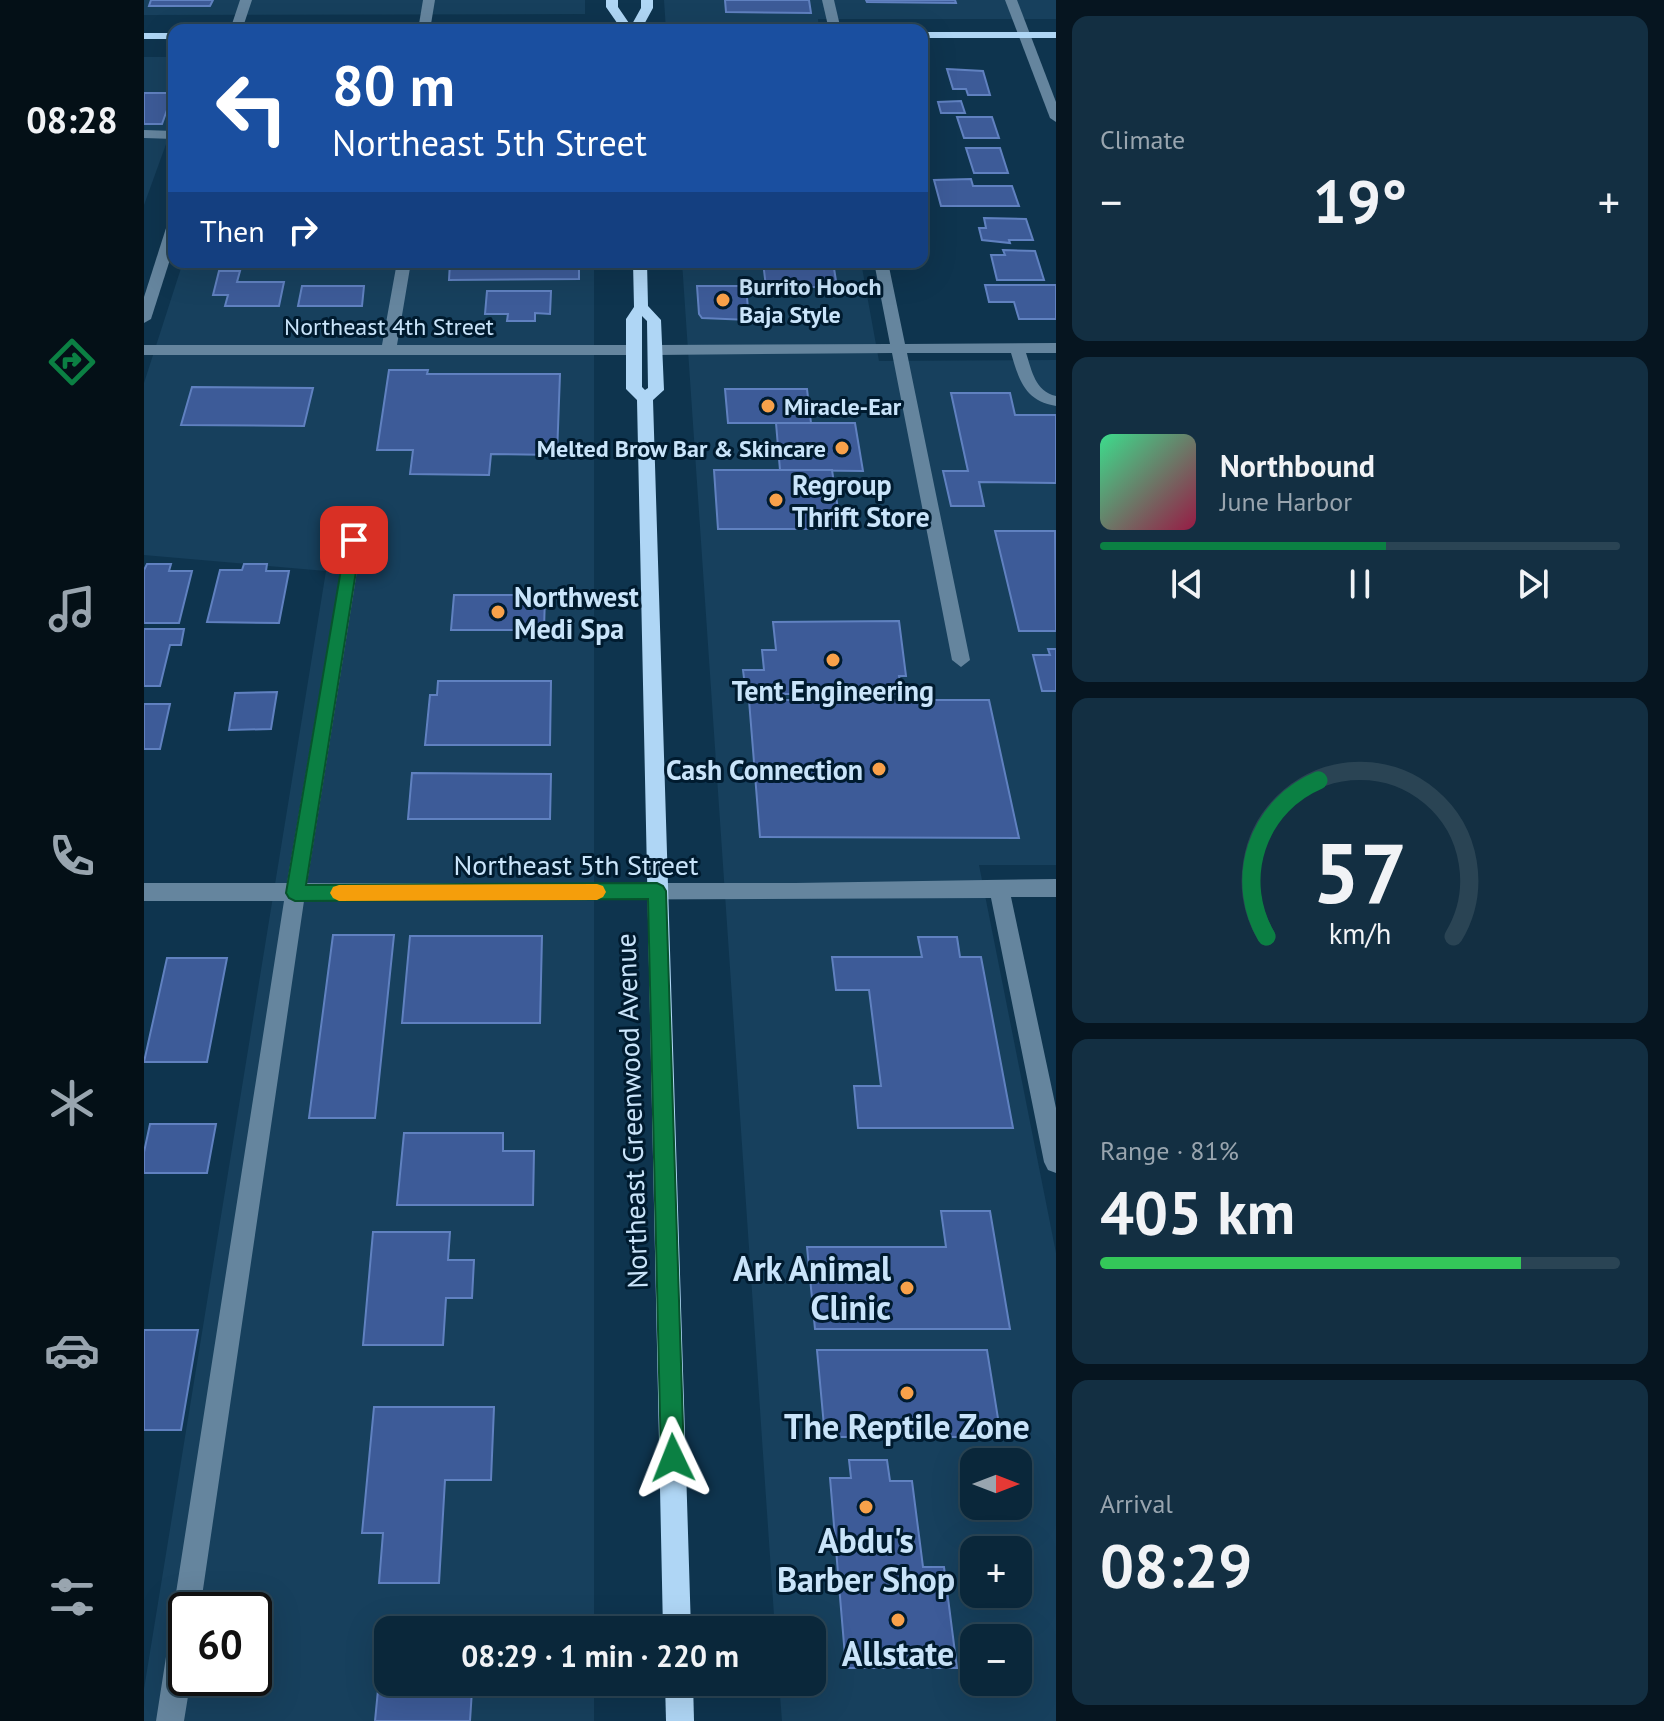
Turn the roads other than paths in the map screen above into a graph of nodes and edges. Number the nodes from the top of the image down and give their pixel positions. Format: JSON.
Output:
{"nodes":[{"id":1,"x":246,"y":0,"type":"edge"},
{"id":2,"x":429,"y":0,"type":"edge"},
{"id":3,"x":612,"y":0,"type":"edge"},
{"id":4,"x":647,"y":0,"type":"edge"},
{"id":5,"x":828,"y":0,"type":"edge"},
{"id":6,"x":1011,"y":0,"type":"edge"},
{"id":7,"x":238,"y":24,"type":"edge"},
{"id":8,"x":425,"y":24,"type":"edge"},
{"id":9,"x":624,"y":24,"type":"edge"},
{"id":10,"x":638,"y":24,"type":"edge"},
{"id":11,"x":834,"y":24,"type":"edge"},
{"id":12,"x":928,"y":35,"type":"edge"},
{"id":13,"x":1024,"y":35,"type":"junction"},
{"id":14,"x":1056,"y":35,"type":"edge"},
{"id":15,"x":144,"y":36,"type":"edge"},
{"id":16,"x":168,"y":36,"type":"edge"},
{"id":17,"x":1056,"y":118,"type":"edge"},
{"id":18,"x":144,"y":134,"type":"edge"},
{"id":19,"x":168,"y":135,"type":"edge"},
{"id":20,"x":168,"y":244,"type":"edge"},
{"id":21,"x":403,"y":268,"type":"edge"},
{"id":22,"x":640,"y":268,"type":"edge"},
{"id":23,"x":882,"y":268,"type":"edge"},
{"id":24,"x":641,"y":307,"type":"junction"},
{"id":25,"x":144,"y":319,"type":"edge"},
{"id":26,"x":1017,"y":348,"type":"junction"},
{"id":27,"x":1056,"y":348,"type":"edge"},
{"id":28,"x":899,"y":349,"type":"junction"},
{"id":29,"x":144,"y":350,"type":"edge"},
{"id":30,"x":389,"y":350,"type":"junction"},
{"id":31,"x":633,"y":350,"type":"junction"},
{"id":32,"x":655,"y":350,"type":"junction"},
{"id":33,"x":645,"y":398,"type":"junction"},
{"id":34,"x":1056,"y":401,"type":"edge"},
{"id":35,"x":354,"y":540,"type":"dead end"},
{"id":36,"x":961,"y":660,"type":"dead end"},
{"id":37,"x":1056,"y":888,"type":"edge"},
{"id":38,"x":999,"y":889,"type":"junction"},
{"id":39,"x":657,"y":891,"type":"junction"},
{"id":40,"x":144,"y":892,"type":"edge"},
{"id":41,"x":295,"y":893,"type":"junction"},
{"id":42,"x":1056,"y":1162,"type":"edge"},
{"id":43,"x":189,"y":1592,"type":"edge"},
{"id":44,"x":677,"y":1616,"type":"edge"},
{"id":45,"x":174,"y":1696,"type":"edge"},
{"id":46,"x":679,"y":1696,"type":"edge"},
{"id":47,"x":170,"y":1721,"type":"edge"},
{"id":48,"x":680,"y":1721,"type":"edge"}],
"edges":[{"from":1,"to":7,"type":"street"},
{"from":2,"to":8,"type":"street"},
{"from":3,"to":9,"type":"main road"},
{"from":4,"to":10,"type":"main road"},
{"from":5,"to":11,"type":"street"},
{"from":6,"to":13,"type":"street"},
{"from":12,"to":13,"type":"main road"},
{"from":13,"to":14,"type":"main road"},
{"from":13,"to":17,"type":"street"},
{"from":15,"to":16,"type":"main road"},
{"from":18,"to":19,"type":"street"},
{"from":20,"to":25,"type":"street"},
{"from":21,"to":30,"type":"street"},
{"from":22,"to":24,"type":"main road","name":"Northeast Greenwood Avenue"},
{"from":23,"to":28,"type":"street"},
{"from":24,"to":31,"type":"main road","name":"Northeast Greenwood Avenue"},
{"from":24,"to":32,"type":"main road","name":"Northeast Greenwood Avenue"},
{"from":26,"to":27,"type":"street"},
{"from":26,"to":28,"type":"street"},
{"from":26,"to":34,"type":"street"},
{"from":28,"to":32,"type":"street"},
{"from":28,"to":36,"type":"street"},
{"from":29,"to":30,"type":"street","name":"Northeast 4th Street"},
{"from":30,"to":31,"type":"street","name":"Northeast 4th Street"},
{"from":31,"to":33,"type":"main road","name":"Northeast Greenwood Avenue"},
{"from":32,"to":33,"type":"main road","name":"Northeast Greenwood Avenue"},
{"from":33,"to":39,"type":"main road","name":"Northeast Greenwood Avenue"},
{"from":35,"to":41,"type":"street"},
{"from":37,"to":38,"type":"street","name":"Northeast 5th Street"},
{"from":38,"to":39,"type":"street","name":"Northeast 5th Street"},
{"from":38,"to":42,"type":"street"},
{"from":39,"to":41,"type":"street","name":"Northeast 5th Street"},
{"from":39,"to":44,"type":"main road","name":"Northeast Greenwood Avenue"},
{"from":40,"to":41,"type":"street","name":"Northeast 5th Street"},
{"from":41,"to":43,"type":"street"},
{"from":45,"to":47,"type":"street"},
{"from":46,"to":48,"type":"main road"}]}
